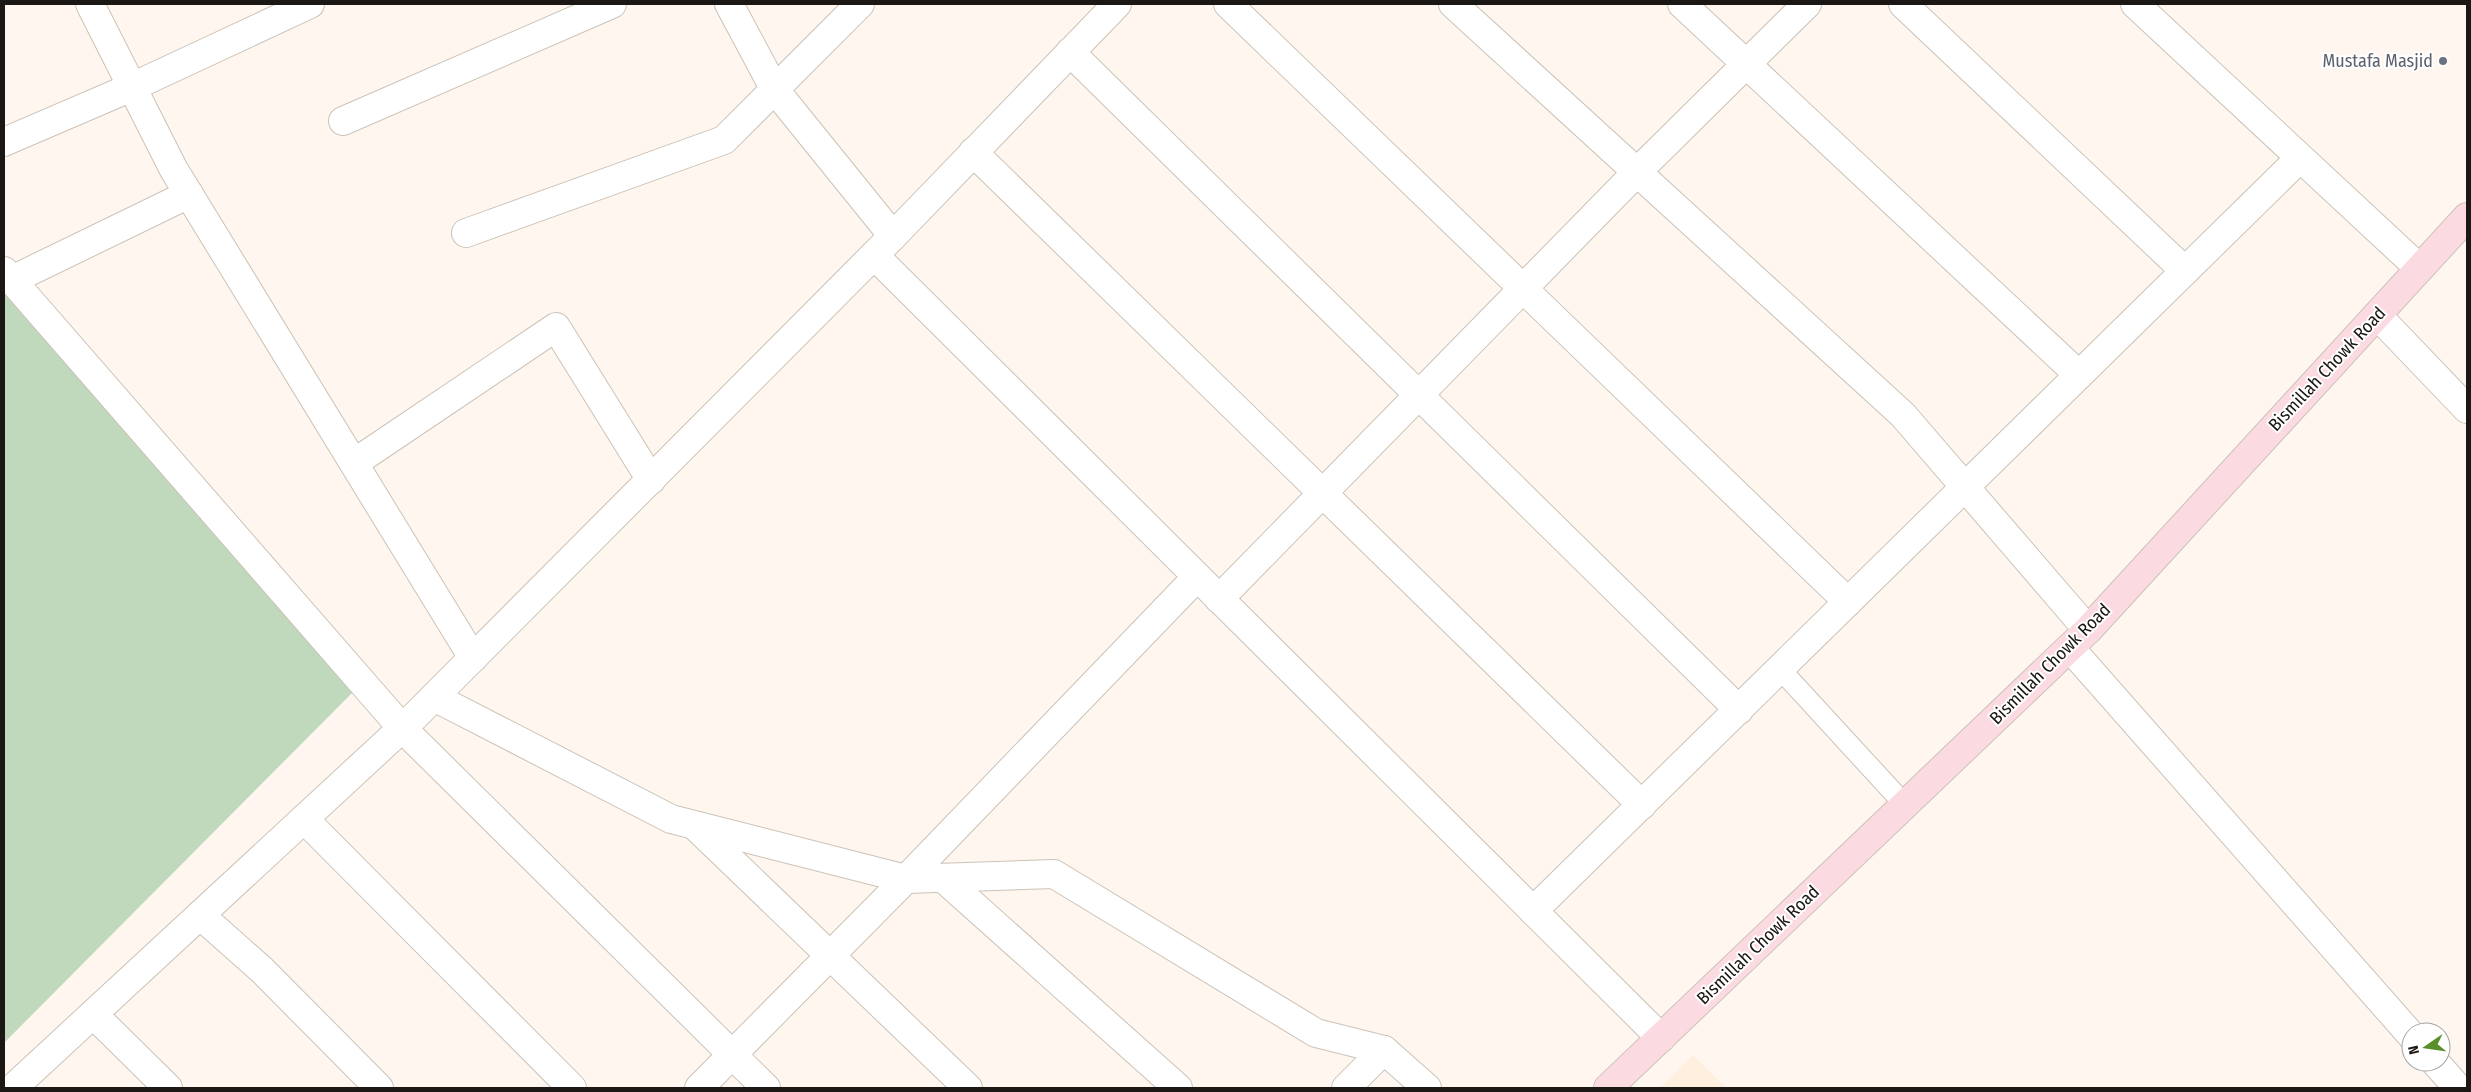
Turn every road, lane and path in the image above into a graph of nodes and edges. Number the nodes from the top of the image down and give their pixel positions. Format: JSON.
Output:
{"nodes":[{"id":1,"x":90,"y":4,"type":"edge"},
{"id":2,"x":310,"y":4,"type":"edge"},
{"id":3,"x":612,"y":4,"type":"edge"},
{"id":4,"x":729,"y":4,"type":"edge"},
{"id":5,"x":860,"y":4,"type":"edge"},
{"id":6,"x":1117,"y":4,"type":"edge"},
{"id":7,"x":1228,"y":4,"type":"edge"},
{"id":8,"x":1454,"y":4,"type":"edge"},
{"id":9,"x":1682,"y":4,"type":"edge"},
{"id":10,"x":1807,"y":4,"type":"edge"},
{"id":11,"x":1903,"y":4,"type":"edge"},
{"id":12,"x":2135,"y":4,"type":"edge"},
{"id":13,"x":1070,"y":52,"type":"junction"},
{"id":14,"x":1746,"y":64,"type":"junction"},
{"id":15,"x":132,"y":87,"type":"junction"},
{"id":16,"x":775,"y":90,"type":"junction"},
{"id":17,"x":343,"y":121,"type":"dead end"},
{"id":18,"x":4,"y":142,"type":"edge"},
{"id":19,"x":973,"y":152,"type":"junction"},
{"id":20,"x":2300,"y":158,"type":"junction"},
{"id":21,"x":1637,"y":172,"type":"junction"},
{"id":22,"x":188,"y":194,"type":"junction"},
{"id":23,"x":2467,"y":217,"type":"edge"},
{"id":24,"x":466,"y":234,"type":"dead end"},
{"id":25,"x":893,"y":236,"type":"junction"},
{"id":26,"x":874,"y":255,"type":"junction"},
{"id":27,"x":2418,"y":268,"type":"junction"},
{"id":28,"x":2185,"y":271,"type":"junction"},
{"id":29,"x":8,"y":276,"type":"edge"},
{"id":30,"x":1523,"y":288,"type":"junction"},
{"id":31,"x":2377,"y":315,"type":"junction"},
{"id":32,"x":2080,"y":375,"type":"junction"},
{"id":33,"x":1419,"y":395,"type":"junction"},
{"id":34,"x":2467,"y":409,"type":"edge"},
{"id":35,"x":354,"y":463,"type":"junction"},
{"id":36,"x":651,"y":480,"type":"junction"},
{"id":37,"x":1965,"y":488,"type":"junction"},
{"id":38,"x":1322,"y":493,"type":"junction"},
{"id":39,"x":1197,"y":577,"type":"junction"},
{"id":40,"x":1219,"y":599,"type":"junction"},
{"id":41,"x":1848,"y":602,"type":"junction"},
{"id":42,"x":2079,"y":639,"type":"junction"},
{"id":43,"x":473,"y":658,"type":"junction"},
{"id":44,"x":1780,"y":669,"type":"junction"},
{"id":45,"x":434,"y":697,"type":"junction"},
{"id":46,"x":1739,"y":710,"type":"junction"},
{"id":47,"x":402,"y":728,"type":"junction"},
{"id":48,"x":1642,"y":805,"type":"junction"},
{"id":49,"x":1905,"y":805,"type":"junction"},
{"id":50,"x":304,"y":819,"type":"junction"},
{"id":51,"x":694,"y":825,"type":"junction"},
{"id":52,"x":943,"y":878,"type":"junction"},
{"id":53,"x":906,"y":879,"type":"junction"},
{"id":54,"x":1533,"y":911,"type":"junction"},
{"id":55,"x":200,"y":915,"type":"junction"},
{"id":56,"x":830,"y":956,"type":"junction"},
{"id":57,"x":93,"y":1014,"type":"junction"},
{"id":58,"x":2401,"y":1023,"type":"edge"},
{"id":59,"x":1660,"y":1038,"type":"junction"},
{"id":60,"x":1384,"y":1050,"type":"junction"},
{"id":61,"x":732,"y":1054,"type":"junction"},
{"id":62,"x":2444,"y":1072,"type":"edge"},
{"id":63,"x":13,"y":1088,"type":"edge"},
{"id":64,"x":168,"y":1088,"type":"edge"},
{"id":65,"x":379,"y":1088,"type":"edge"},
{"id":66,"x":572,"y":1088,"type":"edge"},
{"id":67,"x":699,"y":1088,"type":"edge"},
{"id":68,"x":766,"y":1088,"type":"edge"},
{"id":69,"x":968,"y":1088,"type":"edge"},
{"id":70,"x":1178,"y":1088,"type":"edge"},
{"id":71,"x":1346,"y":1088,"type":"edge"},
{"id":72,"x":1427,"y":1088,"type":"edge"},
{"id":73,"x":1608,"y":1088,"type":"edge"},
{"id":74,"x":2458,"y":1088,"type":"edge"}],
"edges":[{"from":1,"to":15,"type":"street"},
{"from":2,"to":15,"type":"street"},
{"from":3,"to":17,"type":"street"},
{"from":4,"to":16,"type":"street"},
{"from":5,"to":16,"type":"street"},
{"from":6,"to":13,"type":"street"},
{"from":7,"to":30,"type":"street"},
{"from":8,"to":21,"type":"street"},
{"from":9,"to":14,"type":"street"},
{"from":10,"to":14,"type":"street"},
{"from":11,"to":28,"type":"street"},
{"from":12,"to":20,"type":"street"},
{"from":13,"to":19,"type":"street"},
{"from":13,"to":33,"type":"street"},
{"from":14,"to":21,"type":"street"},
{"from":14,"to":32,"type":"street"},
{"from":15,"to":18,"type":"street"},
{"from":15,"to":22,"type":"street"},
{"from":16,"to":24,"type":"street"},
{"from":16,"to":25,"type":"street"},
{"from":19,"to":25,"type":"street"},
{"from":19,"to":38,"type":"street"},
{"from":20,"to":27,"type":"street"},
{"from":20,"to":28,"type":"street"},
{"from":21,"to":30,"type":"street"},
{"from":21,"to":37,"type":"street"},
{"from":22,"to":29,"type":"street"},
{"from":22,"to":35,"type":"street"},
{"from":23,"to":27,"type":"main road","name":"Bismillah Chowk Road"},
{"from":25,"to":26,"type":"street"},
{"from":26,"to":36,"type":"street"},
{"from":26,"to":39,"type":"street"},
{"from":27,"to":31,"type":"main road","name":"Bismillah Chowk Road"},
{"from":28,"to":32,"type":"street"},
{"from":29,"to":47,"type":"street"},
{"from":30,"to":33,"type":"street"},
{"from":30,"to":41,"type":"street"},
{"from":31,"to":34,"type":"street"},
{"from":31,"to":42,"type":"main road","name":"Bismillah Chowk Road"},
{"from":32,"to":37,"type":"street"},
{"from":33,"to":38,"type":"street"},
{"from":33,"to":46,"type":"street"},
{"from":35,"to":36,"type":"street"},
{"from":35,"to":43,"type":"street"},
{"from":36,"to":43,"type":"street"},
{"from":37,"to":41,"type":"street"},
{"from":37,"to":42,"type":"street"},
{"from":38,"to":40,"type":"street"},
{"from":38,"to":48,"type":"street"},
{"from":39,"to":40,"type":"street"},
{"from":39,"to":53,"type":"street"},
{"from":40,"to":54,"type":"street"},
{"from":41,"to":44,"type":"street"},
{"from":42,"to":49,"type":"main road","name":"Bismillah Chowk Road"},
{"from":42,"to":58,"type":"street"},
{"from":43,"to":45,"type":"street"},
{"from":44,"to":46,"type":"street"},
{"from":44,"to":49,"type":"lane"},
{"from":45,"to":47,"type":"street"},
{"from":45,"to":51,"type":"street"},
{"from":46,"to":48,"type":"street"},
{"from":47,"to":50,"type":"street"},
{"from":47,"to":61,"type":"street"},
{"from":48,"to":54,"type":"street"},
{"from":49,"to":59,"type":"main road","name":"Bismillah Chowk Road"},
{"from":50,"to":55,"type":"street"},
{"from":50,"to":66,"type":"street"},
{"from":51,"to":53,"type":"street"},
{"from":51,"to":56,"type":"street"},
{"from":52,"to":53,"type":"street"},
{"from":52,"to":60,"type":"street"},
{"from":52,"to":70,"type":"street"},
{"from":53,"to":56,"type":"street"},
{"from":54,"to":59,"type":"street"},
{"from":55,"to":57,"type":"street"},
{"from":55,"to":65,"type":"street"},
{"from":56,"to":61,"type":"street"},
{"from":56,"to":69,"type":"street"},
{"from":57,"to":63,"type":"street"},
{"from":57,"to":64,"type":"street"},
{"from":59,"to":73,"type":"main road","name":"Bismillah Chowk Road"},
{"from":60,"to":71,"type":"street"},
{"from":60,"to":72,"type":"street"},
{"from":61,"to":67,"type":"street"},
{"from":61,"to":68,"type":"street"},
{"from":62,"to":74,"type":"street"}]}
